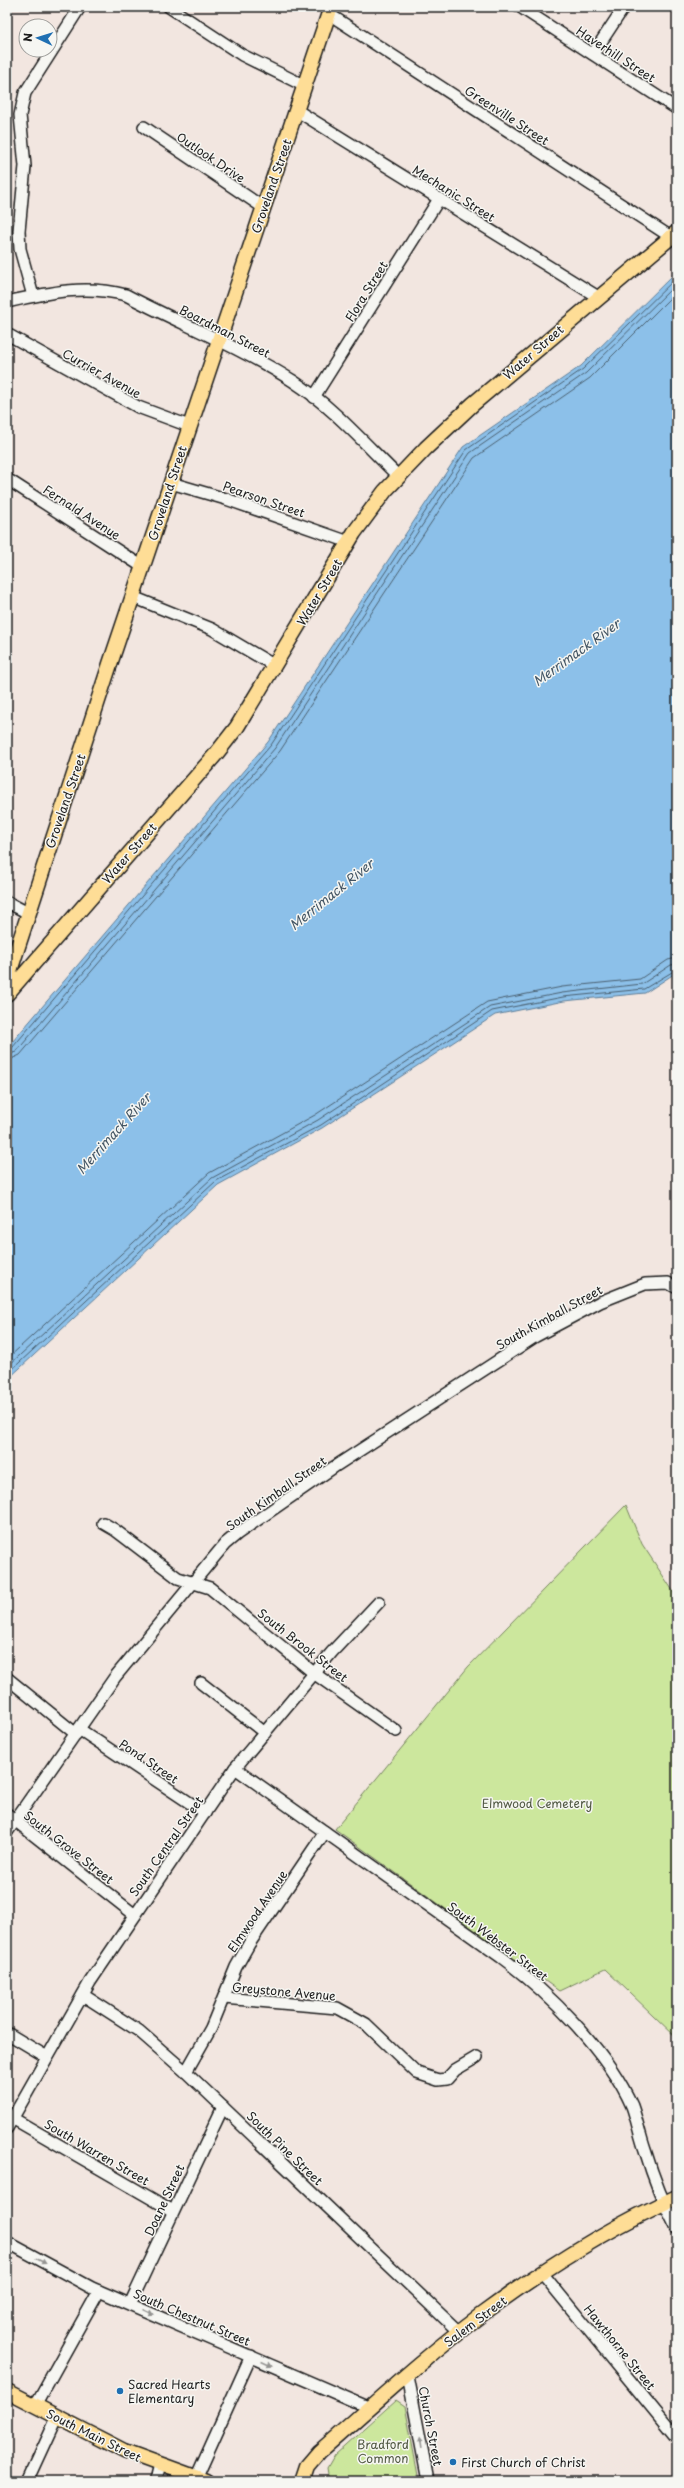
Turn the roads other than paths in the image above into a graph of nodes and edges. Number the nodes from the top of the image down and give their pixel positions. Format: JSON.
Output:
{"nodes":[{"id":1,"x":80,"y":7,"type":"edge"},
{"id":2,"x":169,"y":7,"type":"edge"},
{"id":3,"x":520,"y":7,"type":"edge"},
{"id":4,"x":624,"y":7,"type":"edge"},
{"id":5,"x":330,"y":11,"type":"edge"},
{"id":6,"x":593,"y":54,"type":"junction"},
{"id":7,"x":305,"y":86,"type":"junction"},
{"id":8,"x":677,"y":109,"type":"edge"},
{"id":9,"x":296,"y":110,"type":"junction"},
{"id":10,"x":144,"y":127,"type":"dead end"},
{"id":11,"x":440,"y":199,"type":"junction"},
{"id":12,"x":264,"y":208,"type":"junction"},
{"id":13,"x":674,"y":235,"type":"edge"},
{"id":14,"x":33,"y":296,"type":"junction"},
{"id":15,"x":598,"y":297,"type":"junction"},
{"id":16,"x":7,"y":302,"type":"edge"},
{"id":17,"x":7,"y":334,"type":"edge"},
{"id":18,"x":218,"y":341,"type":"junction"},
{"id":19,"x":314,"y":397,"type":"junction"},
{"id":20,"x":189,"y":426,"type":"junction"},
{"id":21,"x":399,"y":477,"type":"junction"},
{"id":22,"x":7,"y":479,"type":"edge"},
{"id":23,"x":170,"y":483,"type":"junction"},
{"id":24,"x":348,"y":542,"type":"junction"},
{"id":25,"x":143,"y":567,"type":"junction"},
{"id":26,"x":133,"y":597,"type":"junction"},
{"id":27,"x":275,"y":666,"type":"junction"},
{"id":28,"x":7,"y":902,"type":"edge"},
{"id":29,"x":28,"y":914,"type":"junction"},
{"id":30,"x":7,"y":980,"type":"edge"},
{"id":31,"x":7,"y":994,"type":"edge"},
{"id":32,"x":677,"y":1288,"type":"edge"},
{"id":33,"x":103,"y":1524,"type":"dead end"},
{"id":34,"x":193,"y":1583,"type":"junction"},
{"id":35,"x":379,"y":1602,"type":"dead end"},
{"id":36,"x":315,"y":1674,"type":"junction"},
{"id":37,"x":7,"y":1678,"type":"edge"},
{"id":38,"x":201,"y":1683,"type":"dead end"},
{"id":39,"x":396,"y":1731,"type":"dead end"},
{"id":40,"x":77,"y":1732,"type":"junction"},
{"id":41,"x":265,"y":1733,"type":"junction"},
{"id":42,"x":235,"y":1768,"type":"junction"},
{"id":43,"x":205,"y":1813,"type":"junction"},
{"id":44,"x":11,"y":1817,"type":"edge"},
{"id":45,"x":7,"y":1832,"type":"edge"},
{"id":46,"x":325,"y":1832,"type":"junction"},
{"id":47,"x":135,"y":1915,"type":"junction"},
{"id":48,"x":83,"y":1995,"type":"junction"},
{"id":49,"x":224,"y":1998,"type":"junction"},
{"id":50,"x":7,"y":2033,"type":"edge"},
{"id":51,"x":47,"y":2057,"type":"junction"},
{"id":52,"x":477,"y":2057,"type":"dead end"},
{"id":53,"x":186,"y":2072,"type":"junction"},
{"id":54,"x":223,"y":2107,"type":"junction"},
{"id":55,"x":9,"y":2121,"type":"edge"},
{"id":56,"x":677,"y":2196,"type":"edge"},
{"id":57,"x":663,"y":2203,"type":"junction"},
{"id":58,"x":174,"y":2211,"type":"junction"},
{"id":59,"x":677,"y":2228,"type":"edge"},
{"id":60,"x":7,"y":2242,"type":"edge"},
{"id":61,"x":542,"y":2273,"type":"junction"},
{"id":62,"x":99,"y":2291,"type":"junction"},
{"id":63,"x":130,"y":2304,"type":"junction"},
{"id":64,"x":459,"y":2332,"type":"junction"},
{"id":65,"x":251,"y":2356,"type":"junction"},
{"id":66,"x":408,"y":2376,"type":"junction"},
{"id":67,"x":7,"y":2391,"type":"edge"},
{"id":68,"x":35,"y":2406,"type":"junction"},
{"id":69,"x":370,"y":2408,"type":"junction"},
{"id":70,"x":57,"y":2418,"type":"junction"},
{"id":71,"x":677,"y":2438,"type":"edge"},
{"id":72,"x":159,"y":2464,"type":"junction"},
{"id":73,"x":201,"y":2479,"type":"edge"},
{"id":74,"x":28,"y":2481,"type":"edge"},
{"id":75,"x":155,"y":2481,"type":"edge"},
{"id":76,"x":302,"y":2481,"type":"edge"},
{"id":77,"x":428,"y":2481,"type":"edge"}],
"edges":[{"from":1,"to":14,"type":"street"},
{"from":2,"to":7,"type":"street"},
{"from":3,"to":6,"type":"street","name":"Haverhill Street"},
{"from":4,"to":6,"type":"street"},
{"from":5,"to":7,"type":"main road","name":"Groveland Street"},
{"from":5,"to":13,"type":"street","name":"Greenville Street"},
{"from":6,"to":8,"type":"street","name":"Haverhill Street"},
{"from":7,"to":9,"type":"main road","name":"Groveland Street"},
{"from":9,"to":11,"type":"street","name":"Mechanic Street"},
{"from":9,"to":12,"type":"main road","name":"Groveland Street"},
{"from":10,"to":12,"type":"street","name":"Outlook Drive"},
{"from":11,"to":15,"type":"street","name":"Mechanic Street"},
{"from":11,"to":19,"type":"street","name":"Flora Street"},
{"from":12,"to":18,"type":"main road","name":"Groveland Street"},
{"from":13,"to":15,"type":"main road","name":"Water Street"},
{"from":14,"to":16,"type":"street","name":"Boardman Street"},
{"from":14,"to":18,"type":"street","name":"Boardman Street"},
{"from":15,"to":21,"type":"main road","name":"Water Street"},
{"from":17,"to":20,"type":"street","name":"Currier Avenue"},
{"from":18,"to":19,"type":"street","name":"Boardman Street"},
{"from":18,"to":20,"type":"main road","name":"Groveland Street"},
{"from":19,"to":21,"type":"street","name":"Boardman Street"},
{"from":20,"to":23,"type":"main road","name":"Groveland Street"},
{"from":21,"to":24,"type":"main road","name":"Water Street"},
{"from":22,"to":25,"type":"street","name":"Fernald Avenue"},
{"from":23,"to":24,"type":"street","name":"Pearson Street"},
{"from":23,"to":25,"type":"main road","name":"Groveland Street"},
{"from":24,"to":27,"type":"main road","name":"Water Street"},
{"from":25,"to":26,"type":"main road","name":"Groveland Street"},
{"from":26,"to":27,"type":"street"},
{"from":26,"to":29,"type":"main road","name":"Groveland Street"},
{"from":27,"to":31,"type":"main road","name":"Water Street"},
{"from":28,"to":29,"type":"street"},
{"from":29,"to":30,"type":"main road","name":"Groveland Street"},
{"from":32,"to":34,"type":"street","name":"South Kimball Street"},
{"from":33,"to":34,"type":"street","name":"South Brook Street"},
{"from":34,"to":36,"type":"street","name":"South Brook Street"},
{"from":34,"to":40,"type":"street","name":"South Kimball Street"},
{"from":35,"to":36,"type":"street","name":"South Central Street"},
{"from":36,"to":39,"type":"street","name":"South Brook Street"},
{"from":36,"to":41,"type":"street","name":"South Central Street"},
{"from":37,"to":40,"type":"street","name":"Pond Street"},
{"from":38,"to":41,"type":"street"},
{"from":40,"to":43,"type":"street","name":"Pond Street"},
{"from":40,"to":44,"type":"street","name":"South Kimball Street"},
{"from":41,"to":42,"type":"street","name":"South Central Street"},
{"from":42,"to":43,"type":"street","name":"South Central Street"},
{"from":42,"to":46,"type":"street","name":"South Webster Street"},
{"from":43,"to":47,"type":"street","name":"South Central Street"},
{"from":44,"to":45,"type":"street","name":"South Kimball Street"},
{"from":44,"to":47,"type":"street","name":"South Grove Street"},
{"from":46,"to":49,"type":"street","name":"Elmwood Avenue"},
{"from":46,"to":57,"type":"street","name":"South Webster Street"},
{"from":47,"to":48,"type":"street","name":"South Central Street"},
{"from":48,"to":51,"type":"street","name":"South Central Street"},
{"from":48,"to":53,"type":"street","name":"South Pine Street"},
{"from":49,"to":52,"type":"street","name":"Greystone Avenue"},
{"from":49,"to":53,"type":"street","name":"Elmwood Avenue"},
{"from":50,"to":51,"type":"street"},
{"from":51,"to":55,"type":"street","name":"South Central Street"},
{"from":53,"to":54,"type":"street","name":"South Pine Street"},
{"from":54,"to":58,"type":"street","name":"Doane Street"},
{"from":54,"to":64,"type":"street","name":"South Pine Street"},
{"from":55,"to":58,"type":"street","name":"South Warren Street"},
{"from":56,"to":57,"type":"main road","name":"Salem Street"},
{"from":57,"to":59,"type":"street","name":"South Webster Street"},
{"from":57,"to":61,"type":"main road","name":"Salem Street"},
{"from":58,"to":63,"type":"street","name":"Doane Street"},
{"from":60,"to":62,"type":"street","name":"South Chestnut Street","one_way":true},
{"from":61,"to":64,"type":"main road","name":"Salem Street"},
{"from":61,"to":71,"type":"street","name":"Hawthorne Street"},
{"from":62,"to":63,"type":"street","name":"South Chestnut Street"},
{"from":62,"to":68,"type":"street"},
{"from":63,"to":65,"type":"street","name":"South Chestnut Street","one_way":true},
{"from":64,"to":66,"type":"main road","name":"Salem Street"},
{"from":65,"to":69,"type":"street","name":"South Chestnut Street","one_way":true},
{"from":65,"to":73,"type":"street"},
{"from":66,"to":69,"type":"main road","name":"Salem Street"},
{"from":77,"to":66,"type":"street","name":"Church Street","one_way":true},
{"from":67,"to":68,"type":"main road","name":"South Main Street"},
{"from":68,"to":70,"type":"main road","name":"South Main Street"},
{"from":69,"to":76,"type":"main road","name":"Salem Street"},
{"from":70,"to":72,"type":"main road","name":"South Main Street"},
{"from":70,"to":74,"type":"street"},
{"from":72,"to":73,"type":"main road","name":"South Main Street"},
{"from":72,"to":75,"type":"street"}]}
